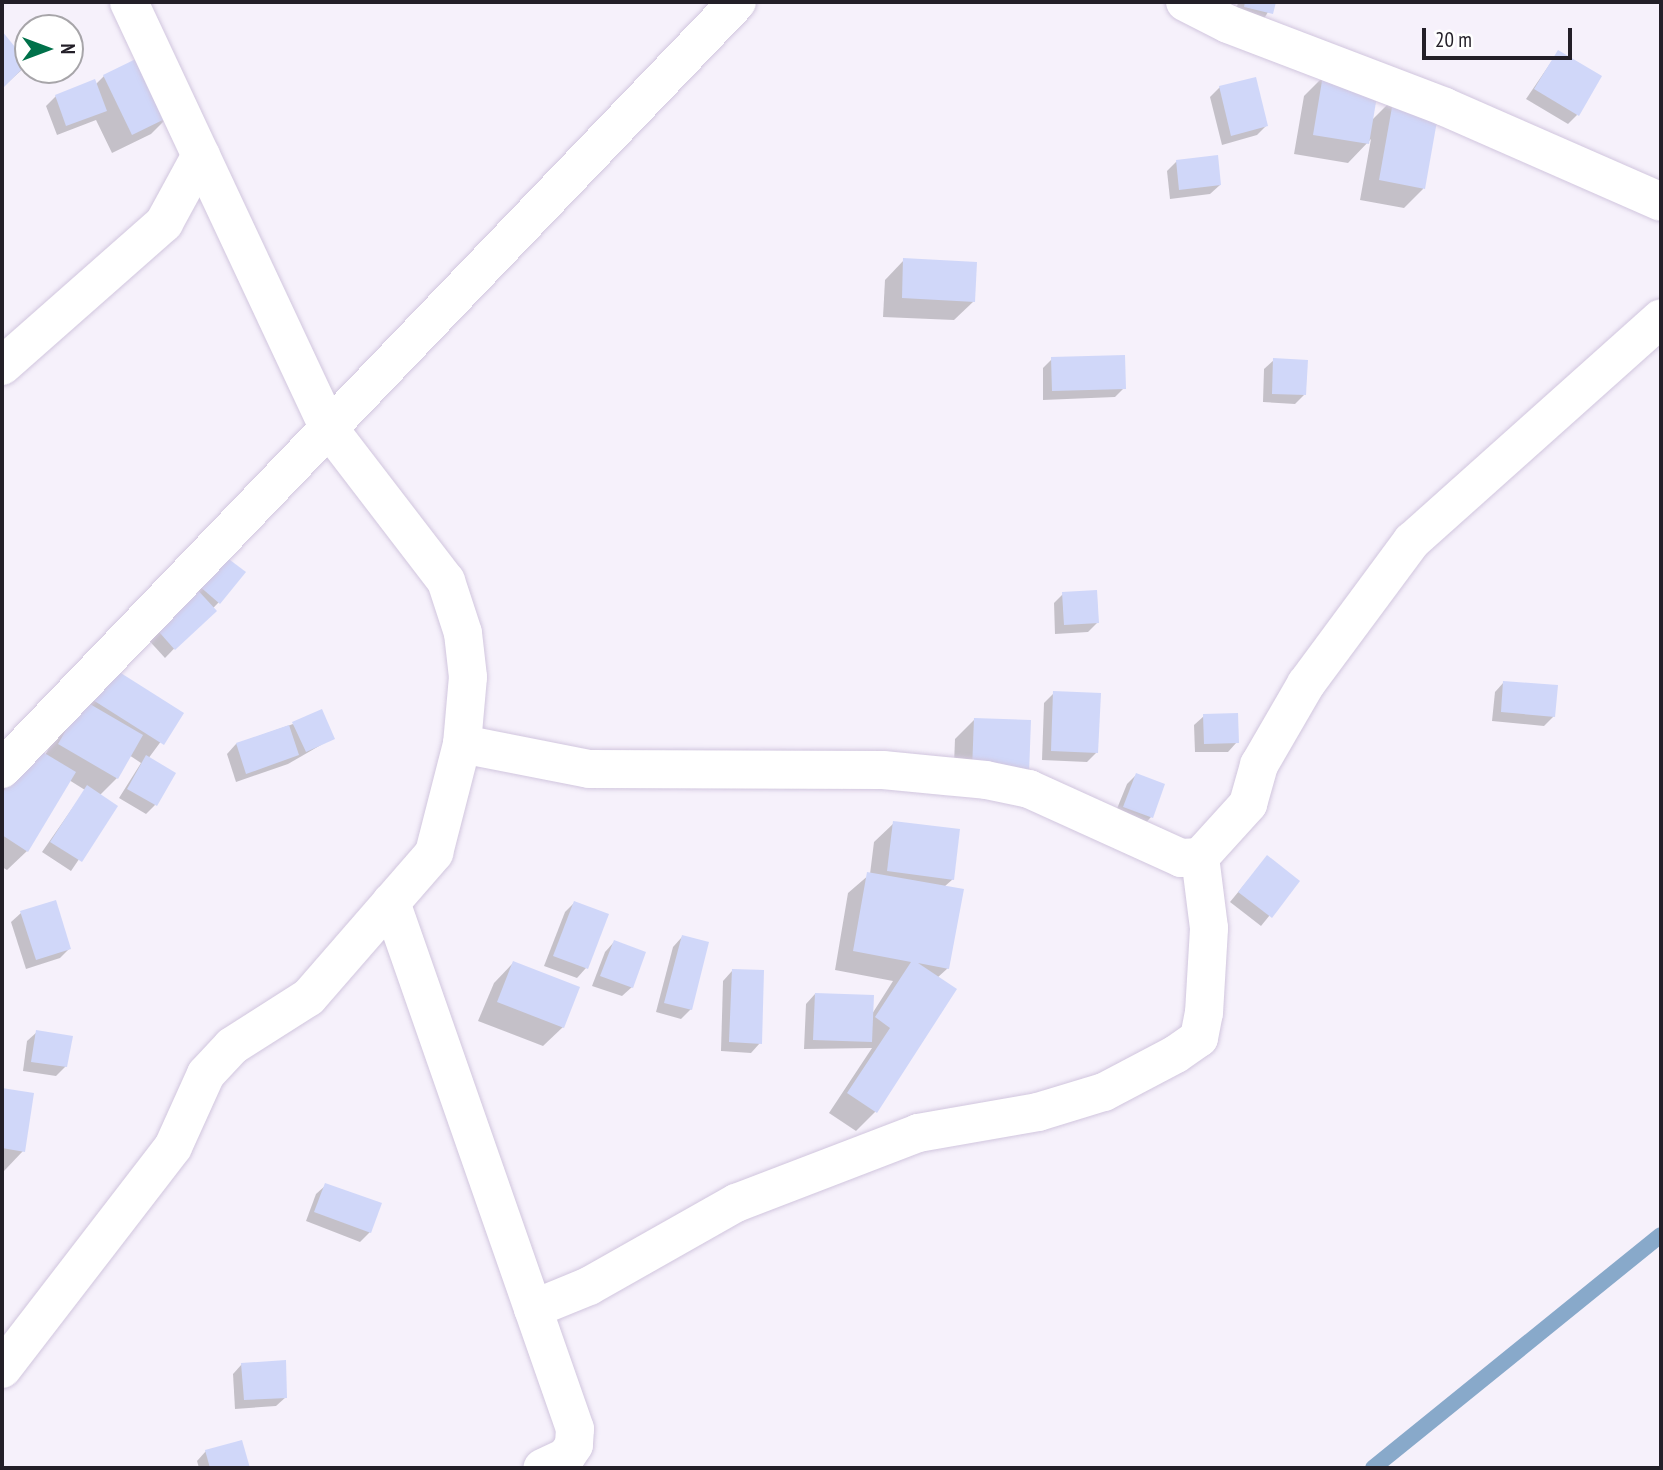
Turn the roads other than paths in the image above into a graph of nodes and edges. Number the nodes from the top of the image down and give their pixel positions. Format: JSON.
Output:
{"nodes":[{"id":1,"x":129,"y":2,"type":"edge"},
{"id":2,"x":737,"y":2,"type":"edge"},
{"id":3,"x":1185,"y":2,"type":"edge"},
{"id":4,"x":201,"y":155,"type":"junction"},
{"id":5,"x":1661,"y":202,"type":"edge"},
{"id":6,"x":1661,"y":318,"type":"edge"},
{"id":7,"x":2,"y":366,"type":"edge"},
{"id":8,"x":328,"y":427,"type":"junction"},
{"id":9,"x":462,"y":744,"type":"junction"},
{"id":10,"x":2,"y":769,"type":"edge"},
{"id":11,"x":1200,"y":857,"type":"junction"},
{"id":12,"x":391,"y":902,"type":"junction"},
{"id":13,"x":533,"y":1309,"type":"junction"},
{"id":14,"x":2,"y":1369,"type":"edge"},
{"id":15,"x":542,"y":1468,"type":"edge"}],
"edges":[{"from":1,"to":4,"type":"street"},
{"from":2,"to":8,"type":"street"},
{"from":3,"to":5,"type":"street"},
{"from":4,"to":7,"type":"street"},
{"from":4,"to":8,"type":"street"},
{"from":6,"to":11,"type":"street"},
{"from":8,"to":9,"type":"street"},
{"from":8,"to":10,"type":"street"},
{"from":9,"to":11,"type":"street"},
{"from":9,"to":12,"type":"street"},
{"from":11,"to":13,"type":"street"},
{"from":12,"to":13,"type":"street"},
{"from":12,"to":14,"type":"street"},
{"from":13,"to":15,"type":"street"}]}
